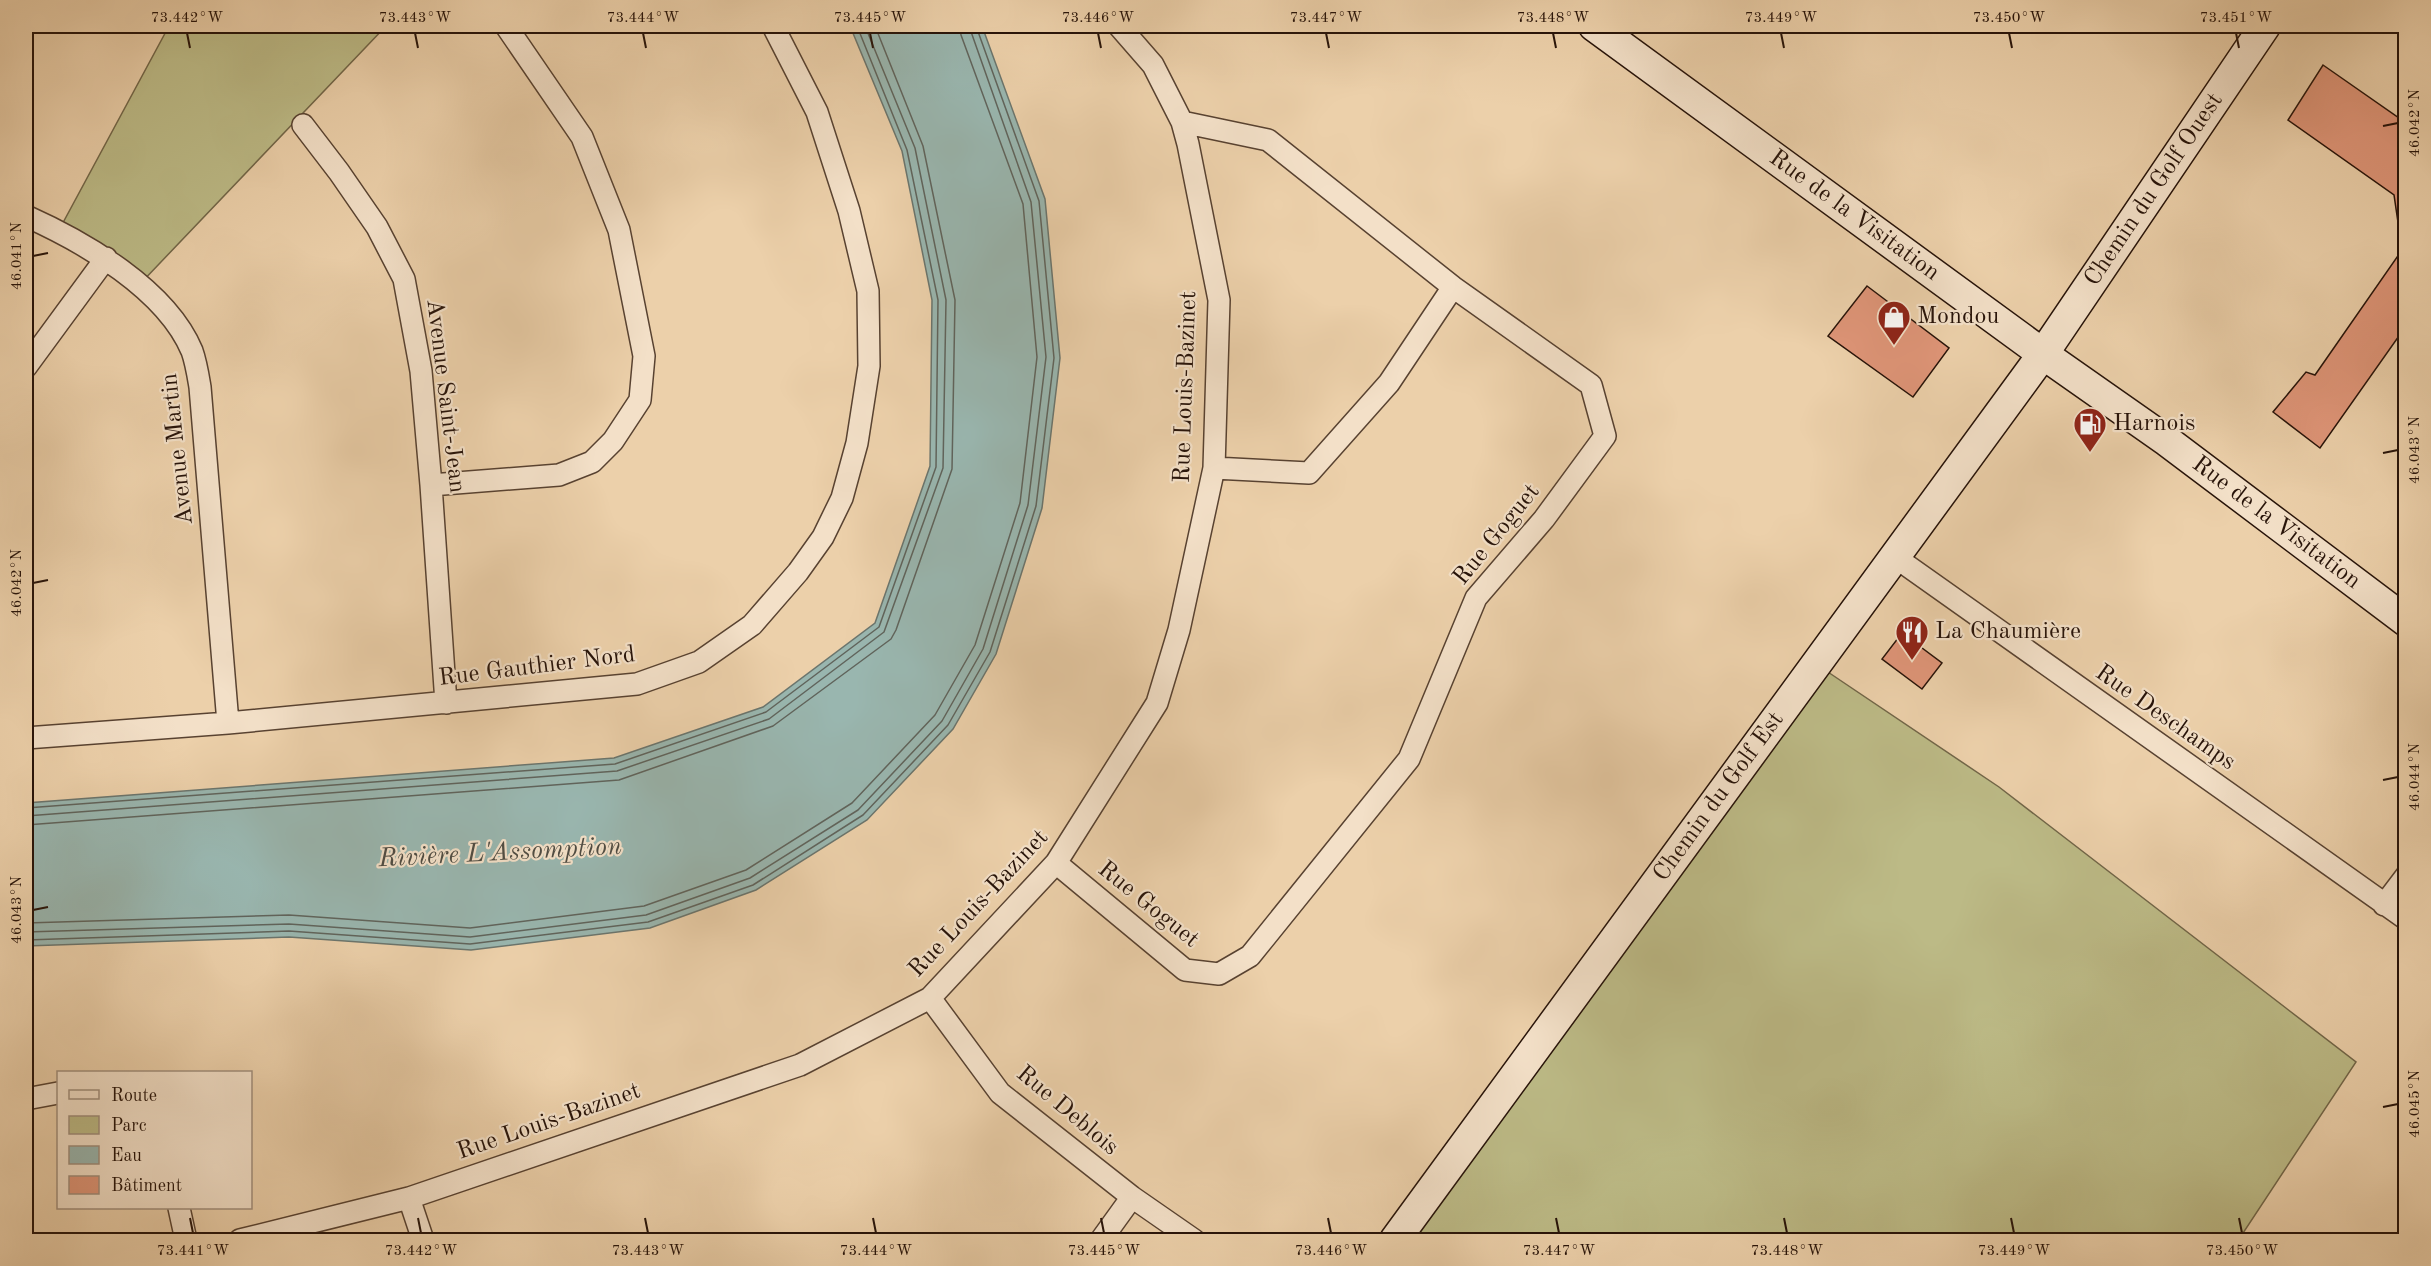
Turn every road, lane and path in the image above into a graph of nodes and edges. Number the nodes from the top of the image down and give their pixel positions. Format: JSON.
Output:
{"nodes":[{"id":1,"x":506,"y":26,"type":"edge"},
{"id":2,"x":773,"y":26,"type":"edge"},
{"id":3,"x":1119,"y":26,"type":"edge"},
{"id":4,"x":1594,"y":26,"type":"edge"},
{"id":5,"x":2265,"y":26,"type":"edge"},
{"id":6,"x":1182,"y":122,"type":"junction"},
{"id":7,"x":303,"y":126,"type":"dead end"},
{"id":8,"x":26,"y":216,"type":"edge"},
{"id":9,"x":106,"y":258,"type":"junction"},
{"id":10,"x":1453,"y":287,"type":"junction"},
{"id":11,"x":2043,"y":354,"type":"junction"},
{"id":12,"x":26,"y":367,"type":"edge"},
{"id":13,"x":1214,"y":468,"type":"junction"},
{"id":14,"x":431,"y":485,"type":"junction"},
{"id":15,"x":1895,"y":557,"type":"junction"},
{"id":16,"x":2406,"y":621,"type":"edge"},
{"id":17,"x":446,"y":703,"type":"junction"},
{"id":18,"x":228,"y":723,"type":"junction"},
{"id":19,"x":26,"y":738,"type":"edge"},
{"id":20,"x":1056,"y":863,"type":"junction"},
{"id":21,"x":2406,"y":876,"type":"edge"},
{"id":22,"x":2385,"y":905,"type":"junction"},
{"id":23,"x":2406,"y":919,"type":"edge"},
{"id":24,"x":930,"y":998,"type":"junction"},
{"id":25,"x":57,"y":1093,"type":"edge"},
{"id":26,"x":26,"y":1099,"type":"edge"},
{"id":27,"x":1132,"y":1197,"type":"junction"},
{"id":28,"x":409,"y":1198,"type":"junction"},
{"id":29,"x":179,"y":1209,"type":"edge"},
{"id":30,"x":186,"y":1240,"type":"edge"},
{"id":31,"x":240,"y":1240,"type":"edge"},
{"id":32,"x":423,"y":1240,"type":"edge"},
{"id":33,"x":1101,"y":1240,"type":"edge"},
{"id":34,"x":1194,"y":1240,"type":"edge"},
{"id":35,"x":1395,"y":1240,"type":"edge"}],
"edges":[{"from":1,"to":14,"type":"street"},
{"from":2,"to":17,"type":"street","name":"Rue Gauthier Nord"},
{"from":3,"to":6,"type":"street","name":"Rue Louis-Bazinet"},
{"from":4,"to":11,"type":"street","name":"Rue de la Visitation"},
{"from":5,"to":11,"type":"street","name":"Chemin du Golf Ouest"},
{"from":6,"to":10,"type":"street","name":"Rue Goguet"},
{"from":6,"to":13,"type":"street","name":"Rue Louis-Bazinet"},
{"from":7,"to":14,"type":"street","name":"Avenue Saint-Jean"},
{"from":8,"to":9,"type":"street","name":"Avenue Martin"},
{"from":9,"to":12,"type":"street"},
{"from":9,"to":18,"type":"street","name":"Avenue Martin"},
{"from":10,"to":13,"type":"street"},
{"from":10,"to":20,"type":"street","name":"Rue Goguet"},
{"from":11,"to":15,"type":"street","name":"Chemin du Golf Est"},
{"from":11,"to":16,"type":"street","name":"Rue de la Visitation"},
{"from":13,"to":20,"type":"street","name":"Rue Louis-Bazinet"},
{"from":14,"to":17,"type":"street","name":"Avenue Saint-Jean"},
{"from":15,"to":22,"type":"street","name":"Rue Deschamps"},
{"from":15,"to":35,"type":"street","name":"Chemin du Golf Est"},
{"from":17,"to":18,"type":"street","name":"Rue Gauthier Nord"},
{"from":18,"to":19,"type":"street","name":"Rue Gauthier Nord"},
{"from":20,"to":24,"type":"street","name":"Rue Louis-Bazinet"},
{"from":21,"to":22,"type":"street"},
{"from":22,"to":23,"type":"street","name":"Rue Deschamps"},
{"from":24,"to":27,"type":"street","name":"Rue Deblois"},
{"from":24,"to":28,"type":"street","name":"Rue Louis-Bazinet"},
{"from":25,"to":26,"type":"street"},
{"from":27,"to":33,"type":"street"},
{"from":27,"to":34,"type":"street","name":"Rue Deblois"},
{"from":28,"to":31,"type":"street","name":"Rue Louis-Bazinet"},
{"from":28,"to":32,"type":"street"},
{"from":29,"to":30,"type":"street"}]}
